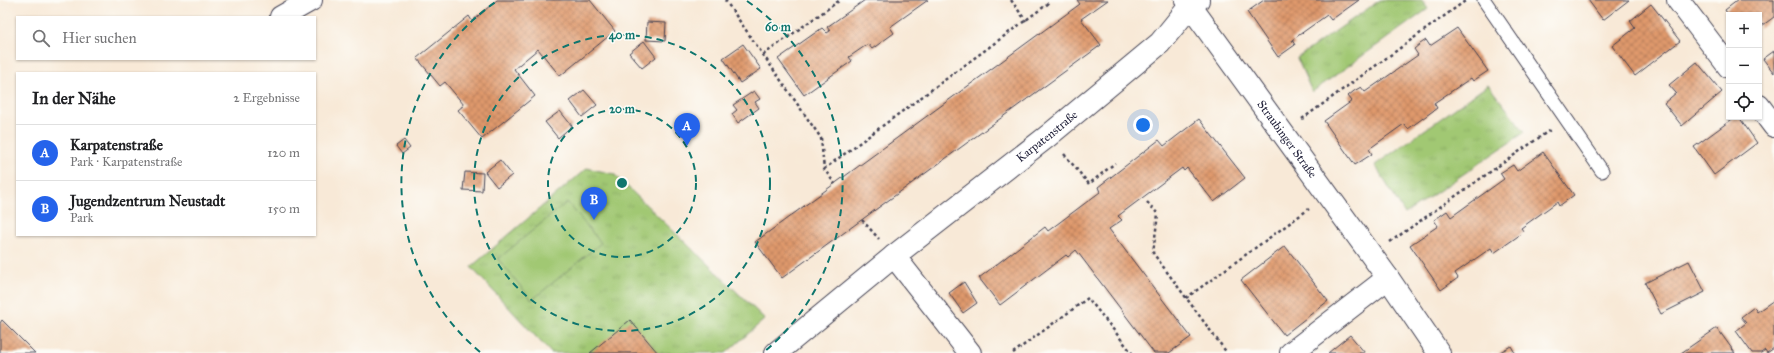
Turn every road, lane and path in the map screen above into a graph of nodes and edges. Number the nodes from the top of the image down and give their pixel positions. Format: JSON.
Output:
{"nodes":[{"id":1,"x":311,"y":0,"type":"edge"},
{"id":2,"x":725,"y":0,"type":"edge"},
{"id":3,"x":840,"y":0,"type":"edge"},
{"id":4,"x":1011,"y":0,"type":"edge"},
{"id":5,"x":1466,"y":0,"type":"edge"},
{"id":6,"x":1484,"y":0,"type":"edge"},
{"id":7,"x":1678,"y":0,"type":"edge"},
{"id":8,"x":1191,"y":2,"type":"edge"},
{"id":9,"x":1050,"y":3,"type":"dead end"},
{"id":10,"x":283,"y":16,"type":"edge"},
{"id":11,"x":1026,"y":21,"type":"junction"},
{"id":12,"x":763,"y":55,"type":"junction"},
{"id":13,"x":1726,"y":63,"type":"edge"},
{"id":14,"x":1762,"y":110,"type":"edge"},
{"id":15,"x":1566,"y":119,"type":"junction"},
{"id":16,"x":1774,"y":126,"type":"edge"},
{"id":17,"x":1282,"y":133,"type":"junction"},
{"id":18,"x":1048,"y":136,"type":"junction"},
{"id":19,"x":1115,"y":163,"type":"dead end"},
{"id":20,"x":824,"y":169,"type":"junction"},
{"id":21,"x":1602,"y":171,"type":"dead end"},
{"id":22,"x":835,"y":184,"type":"dead end"},
{"id":23,"x":1328,"y":195,"type":"junction"},
{"id":24,"x":1147,"y":202,"type":"dead end"},
{"id":25,"x":1372,"y":255,"type":"junction"},
{"id":26,"x":894,"y":256,"type":"junction"},
{"id":27,"x":1388,"y":278,"type":"junction"},
{"id":28,"x":1186,"y":298,"type":"junction"},
{"id":29,"x":776,"y":353,"type":"edge"},
{"id":30,"x":970,"y":353,"type":"edge"},
{"id":31,"x":1013,"y":353,"type":"edge"},
{"id":32,"x":1132,"y":353,"type":"edge"},
{"id":33,"x":1227,"y":353,"type":"edge"},
{"id":34,"x":1292,"y":353,"type":"edge"},
{"id":35,"x":1439,"y":353,"type":"edge"}],
"edges":[{"from":1,"to":10,"type":"street"},
{"from":2,"to":12,"type":"path"},
{"from":3,"to":12,"type":"path"},
{"from":4,"to":11,"type":"path"},
{"from":5,"to":17,"type":"path"},
{"from":6,"to":15,"type":"lane"},
{"from":7,"to":13,"type":"street"},
{"from":8,"to":17,"type":"street","name":"Straubinger Straße"},
{"from":8,"to":18,"type":"street","name":"Karpatenstraße"},
{"from":9,"to":11,"type":"path"},
{"from":11,"to":20,"type":"path"},
{"from":12,"to":20,"type":"path"},
{"from":14,"to":16,"type":"street"},
{"from":15,"to":21,"type":"lane"},
{"from":15,"to":25,"type":"path"},
{"from":17,"to":23,"type":"street","name":"Straubinger Straße"},
{"from":18,"to":19,"type":"path"},
{"from":18,"to":26,"type":"street","name":"Karpatenstraße"},
{"from":20,"to":22,"type":"path"},
{"from":23,"to":25,"type":"street","name":"Straubinger Straße"},
{"from":23,"to":28,"type":"path"},
{"from":24,"to":28,"type":"path"},
{"from":25,"to":27,"type":"street","name":"Straubinger Straße"},
{"from":26,"to":29,"type":"street","name":"Karpatenstraße"},
{"from":26,"to":30,"type":"street"},
{"from":27,"to":34,"type":"street"},
{"from":27,"to":35,"type":"street","name":"Straubinger Straße"},
{"from":28,"to":33,"type":"path"},
{"from":31,"to":32,"type":"path"}]}
